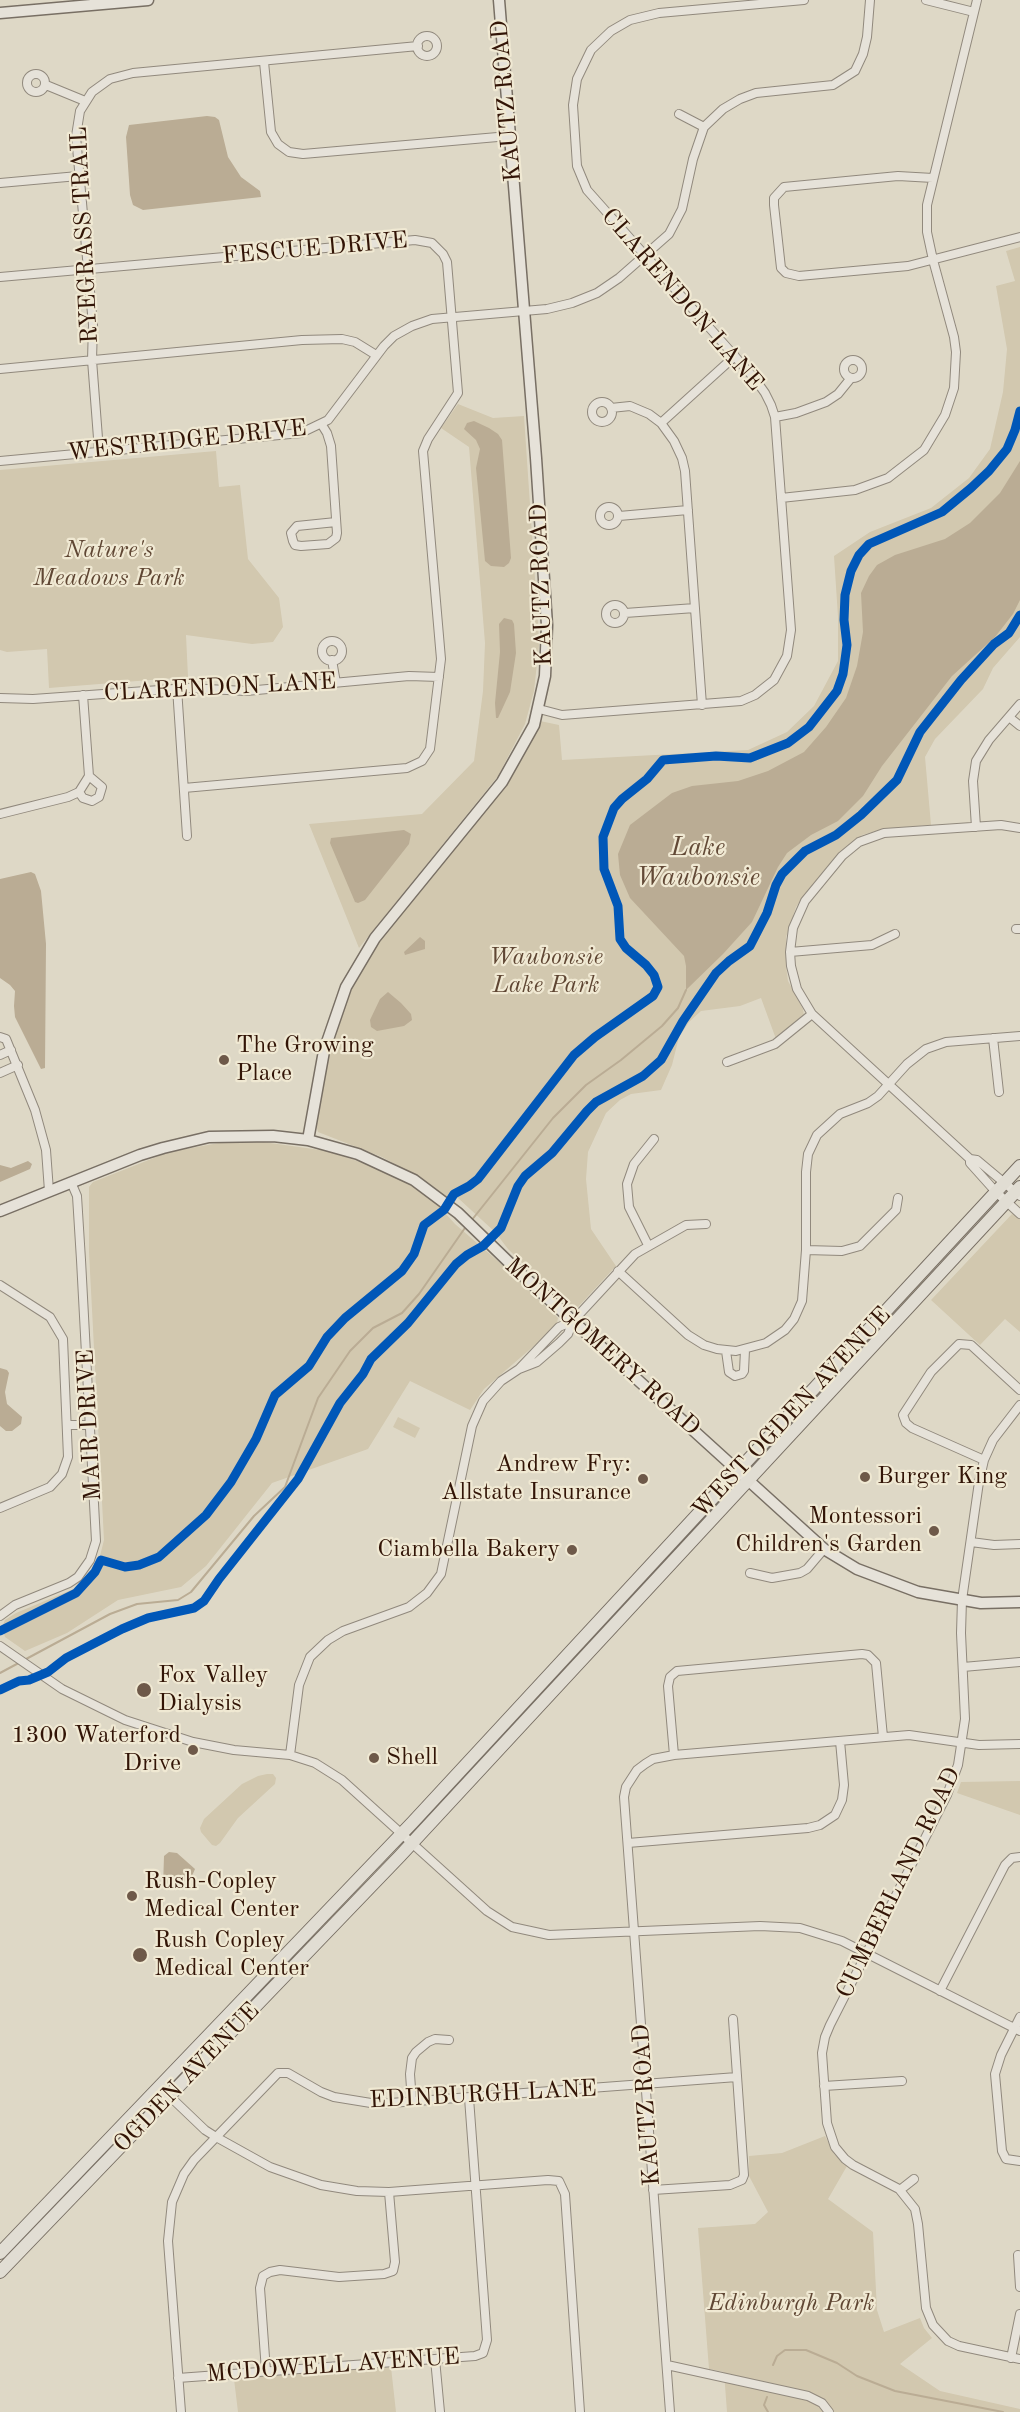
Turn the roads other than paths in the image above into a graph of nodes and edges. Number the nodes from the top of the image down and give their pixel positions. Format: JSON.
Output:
{"nodes":[{"id":1,"x":148,"y":0,"type":"edge"},
{"id":2,"x":499,"y":0,"type":"edge"},
{"id":3,"x":804,"y":0,"type":"edge"},
{"id":4,"x":870,"y":0,"type":"edge"},
{"id":5,"x":926,"y":0,"type":"edge"},
{"id":6,"x":977,"y":0,"type":"edge"},
{"id":7,"x":974,"y":12,"type":"junction"},
{"id":8,"x":0,"y":13,"type":"edge"},
{"id":9,"x":418,"y":46,"type":"dead end"},
{"id":10,"x":264,"y":62,"type":"junction"},
{"id":11,"x":46,"y":85,"type":"dead end"},
{"id":12,"x":85,"y":101,"type":"junction"},
{"id":13,"x":679,"y":114,"type":"dead end"},
{"id":14,"x":704,"y":128,"type":"junction"},
{"id":15,"x":509,"y":136,"type":"junction"},
{"id":16,"x":78,"y":176,"type":"junction"},
{"id":17,"x":933,"y":178,"type":"junction"},
{"id":18,"x":0,"y":183,"type":"edge"},
{"id":19,"x":1020,"y":237,"type":"edge"},
{"id":20,"x":644,"y":256,"type":"junction"},
{"id":21,"x":933,"y":260,"type":"junction"},
{"id":22,"x":87,"y":270,"type":"junction"},
{"id":23,"x":0,"y":277,"type":"edge"},
{"id":24,"x":524,"y":312,"type":"junction"},
{"id":25,"x":452,"y":317,"type":"junction"},
{"id":26,"x":376,"y":355,"type":"junction"},
{"id":27,"x":735,"y":356,"type":"junction"},
{"id":28,"x":92,"y":360,"type":"junction"},
{"id":29,"x":0,"y":369,"type":"edge"},
{"id":30,"x":851,"y":378,"type":"dead end"},
{"id":31,"x":611,"y":408,"type":"dead end"},
{"id":32,"x":775,"y":417,"type":"junction"},
{"id":33,"x":661,"y":423,"type":"junction"},
{"id":34,"x":322,"y":425,"type":"junction"},
{"id":35,"x":99,"y":451,"type":"junction"},
{"id":36,"x":0,"y":461,"type":"edge"},
{"id":37,"x":781,"y":498,"type":"junction"},
{"id":38,"x":688,"y":510,"type":"junction"},
{"id":39,"x":619,"y":516,"type":"dead end"},
{"id":40,"x":336,"y":522,"type":"junction"},
{"id":41,"x":695,"y":608,"type":"junction"},
{"id":42,"x":625,"y":613,"type":"dead end"},
{"id":43,"x":332,"y":660,"type":"dead end"},
{"id":44,"x":439,"y":677,"type":"junction"},
{"id":45,"x":336,"y":683,"type":"junction"},
{"id":46,"x":177,"y":688,"type":"junction"},
{"id":47,"x":83,"y":695,"type":"junction"},
{"id":48,"x":0,"y":698,"type":"edge"},
{"id":49,"x":1020,"y":704,"type":"edge"},
{"id":50,"x":702,"y":705,"type":"junction"},
{"id":51,"x":539,"y":710,"type":"junction"},
{"id":52,"x":1009,"y":717,"type":"junction"},
{"id":53,"x":1020,"y":726,"type":"edge"},
{"id":54,"x":89,"y":776,"type":"junction"},
{"id":55,"x":184,"y":788,"type":"junction"},
{"id":56,"x":79,"y":792,"type":"junction"},
{"id":57,"x":0,"y":814,"type":"edge"},
{"id":58,"x":976,"y":827,"type":"junction"},
{"id":59,"x":1020,"y":828,"type":"edge"},
{"id":60,"x":187,"y":836,"type":"dead end"},
{"id":61,"x":896,"y":934,"type":"dead end"},
{"id":62,"x":790,"y":952,"type":"junction"},
{"id":63,"x":812,"y":1014,"type":"junction"},
{"id":64,"x":1020,"y":1036,"type":"edge"},
{"id":65,"x":0,"y":1037,"type":"edge"},
{"id":66,"x":993,"y":1038,"type":"junction"},
{"id":67,"x":11,"y":1050,"type":"junction"},
{"id":68,"x":0,"y":1054,"type":"edge"},
{"id":69,"x":727,"y":1062,"type":"dead end"},
{"id":70,"x":18,"y":1065,"type":"junction"},
{"id":71,"x":0,"y":1073,"type":"edge"},
{"id":72,"x":888,"y":1084,"type":"junction"},
{"id":73,"x":999,"y":1092,"type":"dead end"},
{"id":74,"x":654,"y":1139,"type":"dead end"},
{"id":75,"x":308,"y":1140,"type":"junction"},
{"id":76,"x":970,"y":1159,"type":"junction"},
{"id":77,"x":1020,"y":1166,"type":"edge"},
{"id":78,"x":71,"y":1182,"type":"junction"},
{"id":79,"x":1000,"y":1187,"type":"junction"},
{"id":80,"x":49,"y":1191,"type":"junction"},
{"id":81,"x":1019,"y":1192,"type":"edge"},
{"id":82,"x":898,"y":1198,"type":"dead end"},
{"id":83,"x":1006,"y":1202,"type":"junction"},
{"id":84,"x":0,"y":1211,"type":"edge"},
{"id":85,"x":1020,"y":1214,"type":"edge"},
{"id":86,"x":706,"y":1224,"type":"dead end"},
{"id":87,"x":648,"y":1245,"type":"junction"},
{"id":88,"x":806,"y":1250,"type":"junction"},
{"id":89,"x":618,"y":1271,"type":"junction"},
{"id":90,"x":0,"y":1285,"type":"edge"},
{"id":91,"x":573,"y":1321,"type":"junction"},
{"id":92,"x":745,"y":1350,"type":"junction"},
{"id":93,"x":726,"y":1351,"type":"junction"},
{"id":94,"x":1020,"y":1390,"type":"edge"},
{"id":95,"x":1020,"y":1405,"type":"edge"},
{"id":96,"x":67,"y":1425,"type":"junction"},
{"id":97,"x":91,"y":1425,"type":"junction"},
{"id":98,"x":984,"y":1460,"type":"junction"},
{"id":99,"x":738,"y":1471,"type":"junction"},
{"id":100,"x":748,"y":1480,"type":"junction"},
{"id":101,"x":0,"y":1508,"type":"edge"},
{"id":102,"x":971,"y":1542,"type":"junction"},
{"id":103,"x":1020,"y":1544,"type":"edge"},
{"id":104,"x":824,"y":1549,"type":"junction"},
{"id":105,"x":750,"y":1573,"type":"dead end"},
{"id":106,"x":962,"y":1600,"type":"junction"},
{"id":107,"x":1020,"y":1602,"type":"edge"},
{"id":108,"x":0,"y":1616,"type":"edge"},
{"id":109,"x":0,"y":1646,"type":"edge"},
{"id":110,"x":564,"y":1660,"type":"junction"},
{"id":111,"x":1020,"y":1662,"type":"edge"},
{"id":112,"x":963,"y":1666,"type":"junction"},
{"id":113,"x":571,"y":1672,"type":"junction"},
{"id":114,"x":883,"y":1737,"type":"junction"},
{"id":115,"x":840,"y":1741,"type":"junction"},
{"id":116,"x":962,"y":1743,"type":"junction"},
{"id":117,"x":1020,"y":1744,"type":"edge"},
{"id":118,"x":290,"y":1755,"type":"junction"},
{"id":119,"x":674,"y":1755,"type":"junction"},
{"id":120,"x":402,"y":1833,"type":"junction"},
{"id":121,"x":412,"y":1842,"type":"junction"},
{"id":122,"x":628,"y":1843,"type":"junction"},
{"id":123,"x":1020,"y":1857,"type":"edge"},
{"id":124,"x":634,"y":1931,"type":"junction"},
{"id":125,"x":866,"y":1953,"type":"junction"},
{"id":126,"x":940,"y":1991,"type":"junction"},
{"id":127,"x":1020,"y":2017,"type":"edge"},
{"id":128,"x":733,"y":2019,"type":"dead end"},
{"id":129,"x":1017,"y":2029,"type":"edge"},
{"id":130,"x":448,"y":2040,"type":"dead end"},
{"id":131,"x":737,"y":2078,"type":"junction"},
{"id":132,"x":902,"y":2080,"type":"dead end"},
{"id":133,"x":645,"y":2085,"type":"junction"},
{"id":134,"x":824,"y":2085,"type":"junction"},
{"id":135,"x":160,"y":2087,"type":"junction"},
{"id":136,"x":170,"y":2096,"type":"junction"},
{"id":137,"x":469,"y":2098,"type":"junction"},
{"id":138,"x":412,"y":2102,"type":"junction"},
{"id":139,"x":216,"y":2137,"type":"junction"},
{"id":140,"x":1020,"y":2161,"type":"edge"},
{"id":141,"x":914,"y":2179,"type":"dead end"},
{"id":142,"x":475,"y":2185,"type":"junction"},
{"id":143,"x":653,"y":2190,"type":"junction"},
{"id":144,"x":900,"y":2190,"type":"junction"},
{"id":145,"x":389,"y":2192,"type":"junction"},
{"id":146,"x":0,"y":2253,"type":"edge"},
{"id":147,"x":1018,"y":2255,"type":"dead end"},
{"id":148,"x":0,"y":2272,"type":"edge"},
{"id":149,"x":1020,"y":2287,"type":"edge"},
{"id":150,"x":1020,"y":2314,"type":"edge"},
{"id":151,"x":435,"y":2359,"type":"junction"},
{"id":152,"x":1016,"y":2359,"type":"edge"},
{"id":153,"x":666,"y":2365,"type":"junction"},
{"id":154,"x":266,"y":2372,"type":"junction"},
{"id":155,"x":178,"y":2378,"type":"junction"},
{"id":156,"x":181,"y":2412,"type":"edge"},
{"id":157,"x":440,"y":2412,"type":"edge"},
{"id":158,"x":580,"y":2412,"type":"edge"},
{"id":159,"x":670,"y":2412,"type":"edge"},
{"id":160,"x":829,"y":2412,"type":"edge"}],
"edges":[{"from":1,"to":8,"type":"street"},
{"from":2,"to":15,"type":"street","name":"KAUTZ ROAD"},
{"from":3,"to":20,"type":"street","name":"CLARENDON LANE"},
{"from":4,"to":14,"type":"street","name":"WESTRIDGE DRIVE"},
{"from":5,"to":7,"type":"street"},
{"from":6,"to":7,"type":"street"},
{"from":7,"to":17,"type":"street"},
{"from":9,"to":10,"type":"street","name":"RYEGRASS TRAIL"},
{"from":10,"to":12,"type":"street","name":"RYEGRASS TRAIL"},
{"from":10,"to":15,"type":"street"},
{"from":11,"to":12,"type":"street"},
{"from":12,"to":16,"type":"street","name":"RYEGRASS TRAIL"},
{"from":13,"to":14,"type":"street"},
{"from":14,"to":20,"type":"street","name":"WESTRIDGE DRIVE"},
{"from":15,"to":24,"type":"street","name":"KAUTZ ROAD"},
{"from":16,"to":18,"type":"street"},
{"from":16,"to":22,"type":"street","name":"RYEGRASS TRAIL"},
{"from":17,"to":21,"type":"street"},
{"from":17,"to":21,"type":"street"},
{"from":19,"to":21,"type":"street"},
{"from":20,"to":24,"type":"street","name":"WESTRIDGE DRIVE"},
{"from":20,"to":27,"type":"street","name":"CLARENDON LANE"},
{"from":21,"to":37,"type":"street"},
{"from":22,"to":23,"type":"street","name":"FESCUE DRIVE"},
{"from":22,"to":25,"type":"street","name":"FESCUE DRIVE"},
{"from":22,"to":28,"type":"street","name":"RYEGRASS TRAIL"},
{"from":24,"to":25,"type":"street","name":"WESTRIDGE DRIVE"},
{"from":24,"to":51,"type":"street","name":"KAUTZ ROAD"},
{"from":25,"to":26,"type":"street","name":"WESTRIDGE DRIVE"},
{"from":25,"to":44,"type":"street","name":"FESCUE DRIVE"},
{"from":26,"to":28,"type":"street"},
{"from":26,"to":34,"type":"street","name":"WESTRIDGE DRIVE"},
{"from":27,"to":32,"type":"street","name":"CLARENDON LANE"},
{"from":27,"to":33,"type":"street"},
{"from":28,"to":29,"type":"street"},
{"from":28,"to":35,"type":"street","name":"RYEGRASS TRAIL"},
{"from":30,"to":32,"type":"street"},
{"from":31,"to":33,"type":"street"},
{"from":32,"to":37,"type":"street","name":"CLARENDON LANE"},
{"from":33,"to":38,"type":"street"},
{"from":34,"to":35,"type":"street","name":"WESTRIDGE DRIVE"},
{"from":34,"to":40,"type":"street"},
{"from":35,"to":36,"type":"street","name":"WESTRIDGE DRIVE"},
{"from":37,"to":50,"type":"street","name":"CLARENDON LANE"},
{"from":38,"to":39,"type":"street"},
{"from":38,"to":41,"type":"street"},
{"from":40,"to":40,"type":"street"},
{"from":41,"to":42,"type":"street"},
{"from":41,"to":50,"type":"street"},
{"from":43,"to":45,"type":"street"},
{"from":44,"to":45,"type":"street","name":"CLARENDON LANE"},
{"from":44,"to":55,"type":"street","name":"FESCUE DRIVE"},
{"from":45,"to":46,"type":"street","name":"CLARENDON LANE"},
{"from":46,"to":47,"type":"street","name":"CLARENDON LANE"},
{"from":46,"to":55,"type":"street"},
{"from":47,"to":48,"type":"street","name":"CLARENDON LANE"},
{"from":47,"to":54,"type":"street"},
{"from":49,"to":52,"type":"street"},
{"from":50,"to":51,"type":"street","name":"CLARENDON LANE"},
{"from":51,"to":75,"type":"street","name":"KAUTZ ROAD"},
{"from":52,"to":53,"type":"street"},
{"from":52,"to":58,"type":"street"},
{"from":54,"to":56,"type":"street"},
{"from":54,"to":56,"type":"street"},
{"from":55,"to":60,"type":"street"},
{"from":56,"to":57,"type":"street"},
{"from":58,"to":59,"type":"street"},
{"from":58,"to":62,"type":"street"},
{"from":61,"to":62,"type":"street"},
{"from":62,"to":63,"type":"street"},
{"from":63,"to":69,"type":"street"},
{"from":63,"to":72,"type":"street"},
{"from":64,"to":66,"type":"street"},
{"from":65,"to":67,"type":"street"},
{"from":66,"to":72,"type":"street"},
{"from":66,"to":73,"type":"street"},
{"from":67,"to":68,"type":"street"},
{"from":67,"to":70,"type":"street"},
{"from":70,"to":71,"type":"street"},
{"from":70,"to":80,"type":"street"},
{"from":72,"to":76,"type":"street"},
{"from":72,"to":88,"type":"street"},
{"from":74,"to":87,"type":"street"},
{"from":75,"to":78,"type":"street","name":"MONTGOMERY ROAD"},
{"from":75,"to":91,"type":"street","name":"MONTGOMERY ROAD"},
{"from":76,"to":79,"type":"street"},
{"from":76,"to":79,"type":"street"},
{"from":77,"to":79,"type":"main road","name":"WEST OGDEN AVENUE"},
{"from":78,"to":80,"type":"street","name":"MONTGOMERY ROAD"},
{"from":78,"to":97,"type":"street","name":"MAIR DRIVE"},
{"from":79,"to":81,"type":"street"},
{"from":79,"to":83,"type":"street"},
{"from":79,"to":99,"type":"main road","name":"WEST OGDEN AVENUE"},
{"from":80,"to":84,"type":"street","name":"MONTGOMERY ROAD"},
{"from":81,"to":83,"type":"main road","name":"WEST OGDEN AVENUE"},
{"from":82,"to":88,"type":"street"},
{"from":83,"to":85,"type":"street"},
{"from":83,"to":100,"type":"main road","name":"WEST OGDEN AVENUE"},
{"from":86,"to":87,"type":"street"},
{"from":87,"to":89,"type":"street"},
{"from":88,"to":92,"type":"street"},
{"from":89,"to":91,"type":"street"},
{"from":89,"to":93,"type":"street"},
{"from":90,"to":96,"type":"street"},
{"from":91,"to":99,"type":"street","name":"MONTGOMERY ROAD"},
{"from":91,"to":118,"type":"street"},
{"from":92,"to":93,"type":"street"},
{"from":92,"to":93,"type":"street"},
{"from":94,"to":98,"type":"street"},
{"from":95,"to":98,"type":"street","name":"CUMBERLAND ROAD"},
{"from":96,"to":97,"type":"street"},
{"from":96,"to":101,"type":"street"},
{"from":97,"to":108,"type":"street","name":"MAIR DRIVE"},
{"from":98,"to":102,"type":"street","name":"CUMBERLAND ROAD"},
{"from":99,"to":100,"type":"street","name":"MONTGOMERY ROAD"},
{"from":99,"to":110,"type":"main road","name":"WEST OGDEN AVENUE"},
{"from":100,"to":104,"type":"street","name":"MONTGOMERY ROAD"},
{"from":100,"to":113,"type":"main road","name":"WEST OGDEN AVENUE"},
{"from":102,"to":103,"type":"street"},
{"from":102,"to":106,"type":"street","name":"CUMBERLAND ROAD"},
{"from":104,"to":105,"type":"street"},
{"from":104,"to":106,"type":"street","name":"MONTGOMERY ROAD"},
{"from":106,"to":107,"type":"street","name":"MONTGOMERY ROAD"},
{"from":106,"to":112,"type":"street","name":"CUMBERLAND ROAD"},
{"from":109,"to":118,"type":"street"},
{"from":110,"to":113,"type":"main road"},
{"from":110,"to":120,"type":"main road","name":"OGDEN AVENUE"},
{"from":111,"to":112,"type":"street"},
{"from":112,"to":116,"type":"street","name":"CUMBERLAND ROAD"},
{"from":113,"to":121,"type":"main road","name":"OGDEN AVENUE"},
{"from":114,"to":115,"type":"street"},
{"from":114,"to":116,"type":"street"},
{"from":114,"to":119,"type":"street"},
{"from":115,"to":119,"type":"street"},
{"from":115,"to":122,"type":"street"},
{"from":116,"to":117,"type":"street"},
{"from":116,"to":125,"type":"street","name":"CUMBERLAND ROAD"},
{"from":118,"to":120,"type":"street"},
{"from":119,"to":122,"type":"street","name":"KAUTZ ROAD"},
{"from":120,"to":121,"type":"street"},
{"from":120,"to":135,"type":"main road","name":"OGDEN AVENUE"},
{"from":121,"to":124,"type":"street"},
{"from":121,"to":136,"type":"main road","name":"OGDEN AVENUE"},
{"from":122,"to":124,"type":"street","name":"KAUTZ ROAD"},
{"from":123,"to":126,"type":"street"},
{"from":124,"to":125,"type":"street"},
{"from":124,"to":133,"type":"street","name":"KAUTZ ROAD"},
{"from":125,"to":126,"type":"street"},
{"from":125,"to":134,"type":"street","name":"CUMBERLAND ROAD"},
{"from":126,"to":129,"type":"street"},
{"from":127,"to":129,"type":"street"},
{"from":128,"to":131,"type":"street"},
{"from":129,"to":140,"type":"street"},
{"from":130,"to":138,"type":"street"},
{"from":131,"to":133,"type":"street","name":"EDINBURGH LANE"},
{"from":131,"to":143,"type":"street"},
{"from":132,"to":134,"type":"street"},
{"from":133,"to":137,"type":"street","name":"EDINBURGH LANE"},
{"from":133,"to":143,"type":"street","name":"KAUTZ ROAD"},
{"from":134,"to":144,"type":"street","name":"CUMBERLAND ROAD"},
{"from":135,"to":136,"type":"street"},
{"from":135,"to":146,"type":"main road","name":"OGDEN AVENUE"},
{"from":136,"to":139,"type":"street"},
{"from":136,"to":148,"type":"main road","name":"OGDEN AVENUE"},
{"from":137,"to":138,"type":"street","name":"EDINBURGH LANE"},
{"from":137,"to":142,"type":"street","name":"MCDOWELL AVENUE"},
{"from":138,"to":139,"type":"street","name":"EDINBURGH LANE"},
{"from":139,"to":145,"type":"street"},
{"from":139,"to":155,"type":"street","name":"EDINBURGH LANE"},
{"from":141,"to":144,"type":"street"},
{"from":142,"to":145,"type":"street"},
{"from":142,"to":151,"type":"street","name":"MCDOWELL AVENUE"},
{"from":142,"to":158,"type":"street"},
{"from":143,"to":153,"type":"street","name":"KAUTZ ROAD"},
{"from":144,"to":152,"type":"street","name":"CUMBERLAND ROAD"},
{"from":145,"to":154,"type":"street"},
{"from":147,"to":149,"type":"street"},
{"from":150,"to":152,"type":"street"},
{"from":151,"to":154,"type":"street","name":"MCDOWELL AVENUE"},
{"from":151,"to":157,"type":"street"},
{"from":153,"to":159,"type":"street","name":"KAUTZ ROAD"},
{"from":153,"to":160,"type":"street"},
{"from":154,"to":155,"type":"street","name":"MCDOWELL AVENUE"},
{"from":155,"to":156,"type":"street","name":"EDINBURGH LANE"}]}
